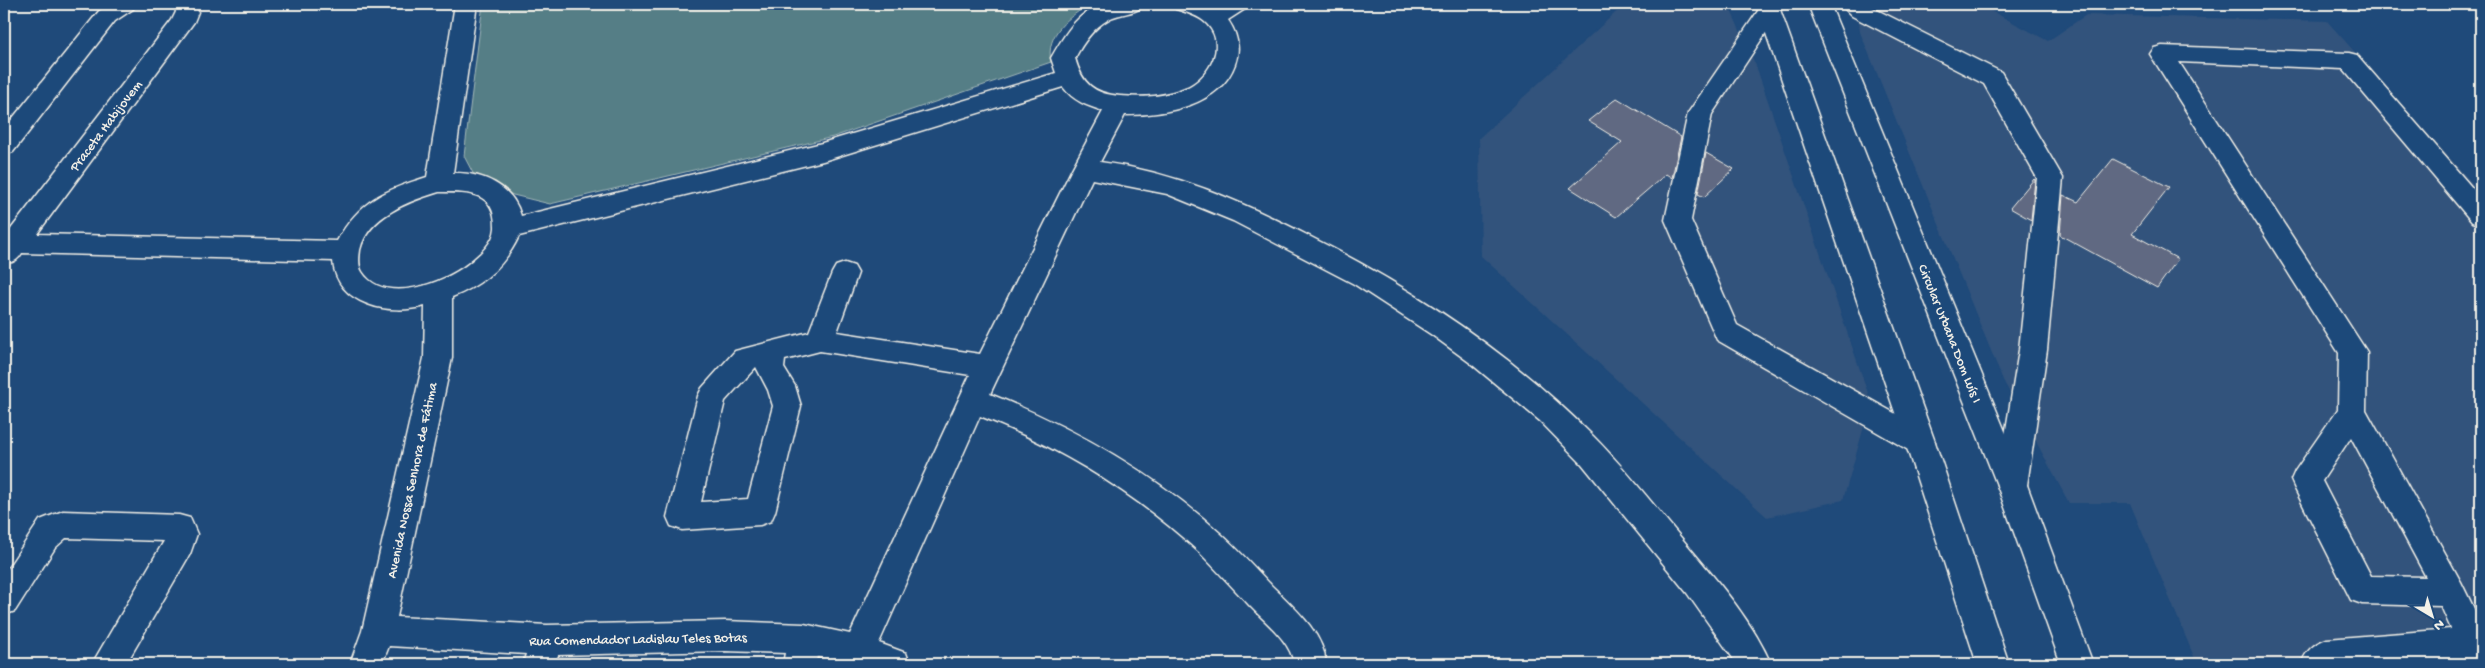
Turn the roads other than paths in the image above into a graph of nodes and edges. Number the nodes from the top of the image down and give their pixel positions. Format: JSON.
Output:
{"nodes":[{"id":1,"x":126,"y":4,"type":"edge"},
{"id":2,"x":185,"y":4,"type":"edge"},
{"id":3,"x":466,"y":4,"type":"edge"},
{"id":4,"x":1125,"y":4,"type":"edge"},
{"id":5,"x":1184,"y":4,"type":"edge"},
{"id":6,"x":1237,"y":4,"type":"edge"},
{"id":7,"x":1819,"y":4,"type":"edge"},
{"id":8,"x":1851,"y":4,"type":"edge"},
{"id":9,"x":1769,"y":7,"type":"edge"},
{"id":10,"x":1214,"y":18,"type":"junction"},
{"id":11,"x":1069,"y":76,"type":"junction"},
{"id":12,"x":1119,"y":104,"type":"junction"},
{"id":13,"x":4,"y":146,"type":"edge"},
{"id":14,"x":1084,"y":169,"type":"junction"},
{"id":15,"x":439,"y":183,"type":"junction"},
{"id":16,"x":2481,"y":215,"type":"edge"},
{"id":17,"x":510,"y":228,"type":"junction"},
{"id":18,"x":8,"y":248,"type":"edge"},
{"id":19,"x":346,"y":251,"type":"junction"},
{"id":20,"x":845,"y":273,"type":"dead end"},
{"id":21,"x":439,"y":292,"type":"junction"},
{"id":22,"x":820,"y":340,"type":"junction"},
{"id":23,"x":771,"y":353,"type":"junction"},
{"id":24,"x":988,"y":367,"type":"junction"},
{"id":25,"x":975,"y":400,"type":"junction"},
{"id":26,"x":2352,"y":411,"type":"junction"},
{"id":27,"x":1920,"y":442,"type":"junction"},
{"id":28,"x":2012,"y":486,"type":"junction"},
{"id":29,"x":2450,"y":592,"type":"junction"},
{"id":30,"x":4,"y":601,"type":"edge"},
{"id":31,"x":378,"y":631,"type":"junction"},
{"id":32,"x":2478,"y":646,"type":"edge"},
{"id":33,"x":859,"y":651,"type":"junction"},
{"id":34,"x":543,"y":652,"type":"edge"},
{"id":35,"x":801,"y":652,"type":"edge"},
{"id":36,"x":108,"y":664,"type":"edge"},
{"id":37,"x":366,"y":664,"type":"edge"},
{"id":38,"x":894,"y":664,"type":"edge"},
{"id":39,"x":1310,"y":664,"type":"edge"},
{"id":40,"x":1755,"y":664,"type":"edge"},
{"id":41,"x":1993,"y":664,"type":"edge"},
{"id":42,"x":2077,"y":664,"type":"edge"},
{"id":43,"x":2317,"y":664,"type":"edge"}],
"edges":[{"from":1,"to":13,"type":"main road"},
{"from":2,"to":18,"type":"main road","name":"Praceta Habijovem"},
{"from":3,"to":15,"type":"main road"},
{"from":4,"to":11,"type":"main road"},
{"from":5,"to":10,"type":"main road"},
{"from":6,"to":10,"type":"main road"},
{"from":7,"to":28,"type":"main road","name":"Circular Urbana Dom Luís I"},
{"from":8,"to":28,"type":"main road"},
{"from":9,"to":27,"type":"main road"},
{"from":9,"to":27,"type":"main road"},
{"from":10,"to":12,"type":"main road"},
{"from":11,"to":12,"type":"main road"},
{"from":11,"to":17,"type":"main road"},
{"from":12,"to":14,"type":"main road"},
{"from":14,"to":24,"type":"main road"},
{"from":14,"to":40,"type":"main road"},
{"from":15,"to":17,"type":"main road"},
{"from":15,"to":19,"type":"main road"},
{"from":16,"to":26,"type":"main road"},
{"from":17,"to":21,"type":"main road"},
{"from":18,"to":19,"type":"main road"},
{"from":19,"to":21,"type":"main road"},
{"from":20,"to":22,"type":"main road"},
{"from":21,"to":31,"type":"main road","name":"Avenida Nossa Senhora de Fátima"},
{"from":22,"to":23,"type":"main road"},
{"from":22,"to":24,"type":"main road"},
{"from":23,"to":23,"type":"main road"},
{"from":24,"to":25,"type":"main road"},
{"from":25,"to":33,"type":"main road"},
{"from":25,"to":39,"type":"main road"},
{"from":26,"to":29,"type":"main road"},
{"from":26,"to":29,"type":"main road"},
{"from":27,"to":41,"type":"main road"},
{"from":28,"to":42,"type":"main road","name":"Circular Urbana Dom Luís I"},
{"from":29,"to":32,"type":"main road"},
{"from":30,"to":36,"type":"main road"},
{"from":31,"to":34,"type":"main road","name":"Rua Comendador Ladislau Teles Botas"},
{"from":31,"to":37,"type":"main road","name":"Avenida Nossa Senhora de Fátima"},
{"from":32,"to":43,"type":"main road"},
{"from":33,"to":35,"type":"main road","name":"Rua Comendador Ladislau Teles Botas"},
{"from":33,"to":38,"type":"main road","name":"Rua Comendador Ladislau Teles Botas"},
{"from":34,"to":35,"type":"main road","name":"Rua Comendador Ladislau Teles Botas"}]}
